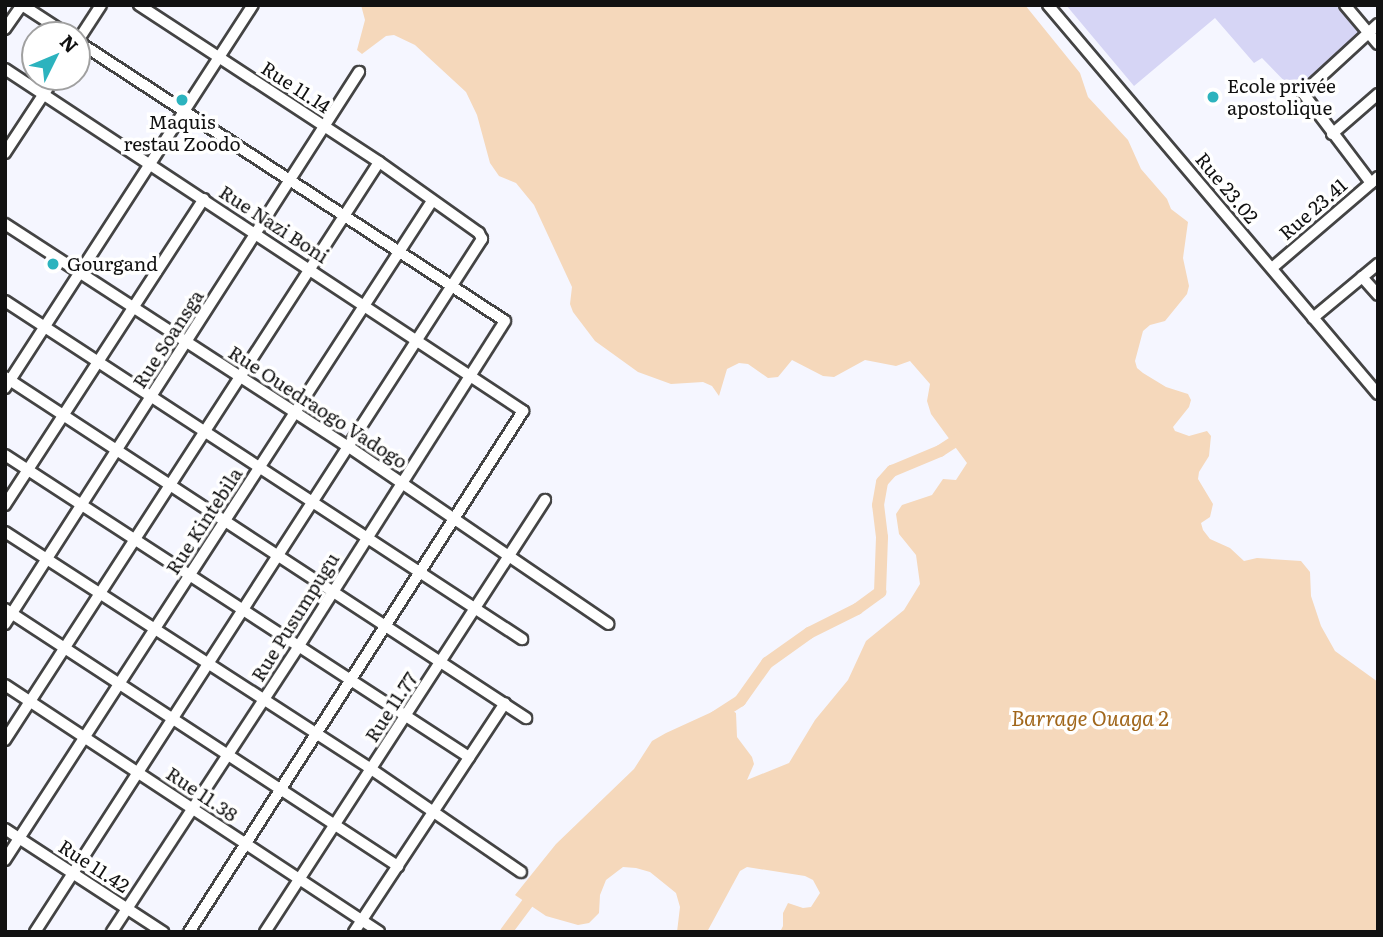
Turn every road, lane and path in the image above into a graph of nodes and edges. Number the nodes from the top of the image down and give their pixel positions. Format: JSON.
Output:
{"nodes":[{"id":1,"x":101,"y":5,"type":"edge"},
{"id":2,"x":139,"y":5,"type":"edge"},
{"id":3,"x":253,"y":5,"type":"edge"},
{"id":4,"x":1048,"y":5,"type":"edge"},
{"id":5,"x":1345,"y":5,"type":"edge"},
{"id":6,"x":47,"y":21,"type":"edge"},
{"id":7,"x":90,"y":21,"type":"edge"},
{"id":8,"x":1378,"y":24,"type":"edge"},
{"id":9,"x":5,"y":29,"type":"edge"},
{"id":10,"x":1368,"y":32,"type":"junction"},
{"id":11,"x":1378,"y":44,"type":"edge"},
{"id":12,"x":91,"y":50,"type":"edge"},
{"id":13,"x":221,"y":58,"type":"junction"},
{"id":14,"x":5,"y":69,"type":"edge"},
{"id":15,"x":359,"y":72,"type":"dead end"},
{"id":16,"x":46,"y":91,"type":"edge"},
{"id":17,"x":1378,"y":94,"type":"edge"},
{"id":18,"x":44,"y":95,"type":"junction"},
{"id":19,"x":186,"y":111,"type":"junction"},
{"id":20,"x":325,"y":126,"type":"junction"},
{"id":21,"x":1332,"y":134,"type":"junction"},
{"id":22,"x":5,"y":153,"type":"edge"},
{"id":23,"x":379,"y":162,"type":"junction"},
{"id":24,"x":151,"y":164,"type":"junction"},
{"id":25,"x":291,"y":180,"type":"junction"},
{"id":26,"x":1374,"y":180,"type":"edge"},
{"id":27,"x":204,"y":199,"type":"junction"},
{"id":28,"x":432,"y":201,"type":"junction"},
{"id":29,"x":346,"y":215,"type":"junction"},
{"id":30,"x":5,"y":224,"type":"edge"},
{"id":31,"x":257,"y":233,"type":"junction"},
{"id":32,"x":401,"y":252,"type":"junction"},
{"id":33,"x":1378,"y":264,"type":"edge"},
{"id":34,"x":1272,"y":268,"type":"junction"},
{"id":35,"x":311,"y":269,"type":"junction"},
{"id":36,"x":80,"y":274,"type":"junction"},
{"id":37,"x":1362,"y":277,"type":"junction"},
{"id":38,"x":453,"y":285,"type":"junction"},
{"id":39,"x":1378,"y":295,"type":"edge"},
{"id":40,"x":5,"y":301,"type":"edge"},
{"id":41,"x":365,"y":305,"type":"junction"},
{"id":42,"x":134,"y":309,"type":"junction"},
{"id":43,"x":1313,"y":318,"type":"junction"},
{"id":44,"x":45,"y":327,"type":"junction"},
{"id":45,"x":418,"y":340,"type":"junction"},
{"id":46,"x":187,"y":342,"type":"junction"},
{"id":47,"x":99,"y":363,"type":"junction"},
{"id":48,"x":470,"y":374,"type":"junction"},
{"id":49,"x":241,"y":377,"type":"junction"},
{"id":50,"x":7,"y":382,"type":"edge"},
{"id":51,"x":1378,"y":394,"type":"edge"},
{"id":52,"x":152,"y":398,"type":"junction"},
{"id":53,"x":296,"y":412,"type":"junction"},
{"id":54,"x":63,"y":417,"type":"junction"},
{"id":55,"x":206,"y":431,"type":"junction"},
{"id":56,"x":349,"y":447,"type":"junction"},
{"id":57,"x":117,"y":453,"type":"junction"},
{"id":58,"x":5,"y":455,"type":"edge"},
{"id":59,"x":260,"y":467,"type":"junction"},
{"id":60,"x":28,"y":470,"type":"junction"},
{"id":61,"x":402,"y":483,"type":"junction"},
{"id":62,"x":171,"y":486,"type":"junction"},
{"id":63,"x":545,"y":500,"type":"dead end"},
{"id":64,"x":315,"y":502,"type":"junction"},
{"id":65,"x":5,"y":505,"type":"edge"},
{"id":66,"x":82,"y":505,"type":"junction"},
{"id":67,"x":455,"y":518,"type":"junction"},
{"id":68,"x":225,"y":521,"type":"junction"},
{"id":69,"x":5,"y":532,"type":"edge"},
{"id":70,"x":367,"y":536,"type":"junction"},
{"id":71,"x":136,"y":540,"type":"junction"},
{"id":72,"x":510,"y":555,"type":"junction"},
{"id":73,"x":279,"y":556,"type":"junction"},
{"id":74,"x":47,"y":560,"type":"junction"},
{"id":75,"x":421,"y":571,"type":"junction"},
{"id":76,"x":191,"y":575,"type":"junction"},
{"id":77,"x":332,"y":590,"type":"junction"},
{"id":78,"x":101,"y":594,"type":"junction"},
{"id":79,"x":476,"y":607,"type":"junction"},
{"id":80,"x":245,"y":610,"type":"junction"},
{"id":81,"x":9,"y":611,"type":"edge"},
{"id":82,"x":5,"y":624,"type":"edge"},
{"id":83,"x":608,"y":624,"type":"dead end"},
{"id":84,"x":387,"y":626,"type":"junction"},
{"id":85,"x":155,"y":630,"type":"junction"},
{"id":86,"x":522,"y":639,"type":"dead end"},
{"id":87,"x":299,"y":646,"type":"junction"},
{"id":88,"x":65,"y":648,"type":"junction"},
{"id":89,"x":442,"y":662,"type":"junction"},
{"id":90,"x":210,"y":665,"type":"junction"},
{"id":91,"x":352,"y":681,"type":"junction"},
{"id":92,"x":120,"y":682,"type":"junction"},
{"id":93,"x":5,"y":685,"type":"edge"},
{"id":94,"x":264,"y":699,"type":"junction"},
{"id":95,"x":31,"y":702,"type":"junction"},
{"id":96,"x":505,"y":703,"type":"junction"},
{"id":97,"x":405,"y":716,"type":"junction"},
{"id":98,"x":175,"y":717,"type":"junction"},
{"id":99,"x":526,"y":718,"type":"dead end"},
{"id":100,"x":317,"y":735,"type":"junction"},
{"id":101,"x":85,"y":737,"type":"junction"},
{"id":102,"x":5,"y":740,"type":"edge"},
{"id":103,"x":228,"y":753,"type":"junction"},
{"id":104,"x":469,"y":757,"type":"junction"},
{"id":105,"x":371,"y":769,"type":"junction"},
{"id":106,"x":138,"y":772,"type":"junction"},
{"id":107,"x":282,"y":788,"type":"junction"},
{"id":108,"x":192,"y":808,"type":"junction"},
{"id":109,"x":435,"y":812,"type":"junction"},
{"id":110,"x":335,"y":824,"type":"junction"},
{"id":111,"x":5,"y":830,"type":"edge"},
{"id":112,"x":19,"y":839,"type":"junction"},
{"id":113,"x":245,"y":844,"type":"junction"},
{"id":114,"x":5,"y":860,"type":"edge"},
{"id":115,"x":398,"y":866,"type":"junction"},
{"id":116,"x":521,"y":872,"type":"dead end"},
{"id":117,"x":72,"y":873,"type":"junction"},
{"id":118,"x":299,"y":879,"type":"junction"},
{"id":119,"x":127,"y":908,"type":"junction"},
{"id":120,"x":361,"y":920,"type":"junction"},
{"id":121,"x":34,"y":932,"type":"edge"},
{"id":122,"x":112,"y":932,"type":"edge"},
{"id":123,"x":163,"y":932,"type":"edge"},
{"id":124,"x":189,"y":932,"type":"edge"},
{"id":125,"x":265,"y":932,"type":"edge"},
{"id":126,"x":354,"y":932,"type":"edge"},
{"id":127,"x":379,"y":932,"type":"edge"}],
"edges":[{"from":1,"to":7,"type":"street"},
{"from":2,"to":13,"type":"street","name":"Rue 11.14"},
{"from":3,"to":13,"type":"street"},
{"from":4,"to":34,"type":"street","name":"Rue 23.02"},
{"from":5,"to":10,"type":"street"},
{"from":6,"to":9,"type":"street"},
{"from":8,"to":10,"type":"street"},
{"from":10,"to":11,"type":"street"},
{"from":10,"to":21,"type":"street"},
{"from":12,"to":19,"type":"street"},
{"from":13,"to":19,"type":"street"},
{"from":13,"to":20,"type":"street","name":"Rue 11.14"},
{"from":14,"to":18,"type":"street","name":"Rue Nazi Boni"},
{"from":15,"to":20,"type":"street","name":"Rue Soansga"},
{"from":16,"to":18,"type":"street"},
{"from":17,"to":21,"type":"street"},
{"from":18,"to":22,"type":"street"},
{"from":18,"to":24,"type":"street","name":"Rue Nazi Boni"},
{"from":19,"to":24,"type":"street"},
{"from":19,"to":25,"type":"street"},
{"from":20,"to":23,"type":"street","name":"Rue 11.14"},
{"from":20,"to":25,"type":"street","name":"Rue Soansga"},
{"from":21,"to":26,"type":"street"},
{"from":23,"to":28,"type":"street","name":"Rue 11.14"},
{"from":23,"to":29,"type":"street"},
{"from":24,"to":27,"type":"street","name":"Rue Nazi Boni"},
{"from":24,"to":36,"type":"street"},
{"from":25,"to":29,"type":"street"},
{"from":25,"to":31,"type":"street","name":"Rue Soansga"},
{"from":26,"to":34,"type":"street","name":"Rue 23.41"},
{"from":27,"to":31,"type":"street","name":"Rue Nazi Boni"},
{"from":27,"to":42,"type":"street"},
{"from":28,"to":32,"type":"street","name":"Rue Kintebila"},
{"from":28,"to":38,"type":"street","name":"Rue 11.14"},
{"from":29,"to":32,"type":"street"},
{"from":29,"to":35,"type":"street"},
{"from":30,"to":36,"type":"street","name":"Rue Ouedraogo Vadogo"},
{"from":31,"to":35,"type":"street","name":"Rue Nazi Boni"},
{"from":31,"to":46,"type":"street","name":"Rue Soansga"},
{"from":32,"to":38,"type":"street"},
{"from":32,"to":41,"type":"street","name":"Rue Kintebila"},
{"from":33,"to":37,"type":"street"},
{"from":34,"to":43,"type":"street","name":"Rue 23.02"},
{"from":35,"to":41,"type":"street","name":"Rue Nazi Boni"},
{"from":35,"to":49,"type":"street"},
{"from":36,"to":42,"type":"street","name":"Rue Ouedraogo Vadogo"},
{"from":36,"to":44,"type":"street"},
{"from":37,"to":39,"type":"street"},
{"from":37,"to":43,"type":"street"},
{"from":38,"to":45,"type":"street"},
{"from":38,"to":48,"type":"street","name":"Rue Pusumpugu"},
{"from":40,"to":44,"type":"street"},
{"from":41,"to":45,"type":"street","name":"Rue Nazi Boni"},
{"from":41,"to":53,"type":"street","name":"Rue Kintebila"},
{"from":42,"to":46,"type":"street","name":"Rue Ouedraogo Vadogo"},
{"from":42,"to":47,"type":"street"},
{"from":43,"to":51,"type":"street","name":"Rue 23.02"},
{"from":44,"to":47,"type":"street"},
{"from":44,"to":50,"type":"street"},
{"from":45,"to":48,"type":"street","name":"Rue Nazi Boni"},
{"from":45,"to":56,"type":"street"},
{"from":46,"to":49,"type":"street","name":"Rue Ouedraogo Vadogo"},
{"from":46,"to":52,"type":"street","name":"Rue Soansga"},
{"from":47,"to":52,"type":"street"},
{"from":47,"to":54,"type":"street"},
{"from":48,"to":61,"type":"street","name":"Rue Pusumpugu"},
{"from":48,"to":67,"type":"street","name":"Rue Nazi Boni"},
{"from":49,"to":53,"type":"street","name":"Rue Ouedraogo Vadogo"},
{"from":49,"to":55,"type":"street"},
{"from":50,"to":54,"type":"street"},
{"from":52,"to":55,"type":"street"},
{"from":52,"to":57,"type":"street","name":"Rue Soansga"},
{"from":53,"to":56,"type":"street","name":"Rue Ouedraogo Vadogo"},
{"from":53,"to":59,"type":"street","name":"Rue Kintebila"},
{"from":54,"to":57,"type":"street"},
{"from":54,"to":60,"type":"street"},
{"from":55,"to":59,"type":"street"},
{"from":55,"to":62,"type":"street"},
{"from":56,"to":61,"type":"street","name":"Rue Ouedraogo Vadogo"},
{"from":56,"to":64,"type":"street"},
{"from":57,"to":62,"type":"street"},
{"from":57,"to":66,"type":"street","name":"Rue Soansga"},
{"from":58,"to":60,"type":"street"},
{"from":59,"to":64,"type":"street"},
{"from":59,"to":68,"type":"street","name":"Rue Kintebila"},
{"from":60,"to":65,"type":"street"},
{"from":60,"to":66,"type":"street"},
{"from":61,"to":67,"type":"street","name":"Rue Ouedraogo Vadogo"},
{"from":61,"to":70,"type":"street","name":"Rue Pusumpugu"},
{"from":62,"to":68,"type":"street"},
{"from":62,"to":71,"type":"street"},
{"from":63,"to":72,"type":"street","name":"Rue 11.77"},
{"from":64,"to":70,"type":"street"},
{"from":64,"to":73,"type":"street"},
{"from":66,"to":71,"type":"street"},
{"from":66,"to":74,"type":"street","name":"Rue Soansga"},
{"from":67,"to":72,"type":"street","name":"Rue Ouedraogo Vadogo"},
{"from":67,"to":75,"type":"street"},
{"from":68,"to":73,"type":"street"},
{"from":68,"to":76,"type":"street","name":"Rue Kintebila"},
{"from":69,"to":74,"type":"street"},
{"from":70,"to":75,"type":"street"},
{"from":70,"to":77,"type":"street","name":"Rue Pusumpugu"},
{"from":71,"to":76,"type":"street"},
{"from":71,"to":78,"type":"street"},
{"from":72,"to":79,"type":"street","name":"Rue 11.77"},
{"from":72,"to":83,"type":"street","name":"Rue Ouedraogo Vadogo"},
{"from":73,"to":77,"type":"street"},
{"from":73,"to":80,"type":"street"},
{"from":74,"to":78,"type":"street"},
{"from":74,"to":81,"type":"street","name":"Rue Soansga"},
{"from":75,"to":79,"type":"street"},
{"from":75,"to":84,"type":"street"},
{"from":76,"to":80,"type":"street"},
{"from":76,"to":85,"type":"street","name":"Rue Kintebila"},
{"from":77,"to":84,"type":"street"},
{"from":77,"to":87,"type":"street","name":"Rue Pusumpugu"},
{"from":78,"to":85,"type":"street"},
{"from":78,"to":88,"type":"street"},
{"from":79,"to":86,"type":"street"},
{"from":79,"to":89,"type":"street","name":"Rue 11.77"},
{"from":80,"to":87,"type":"street"},
{"from":80,"to":90,"type":"street"},
{"from":81,"to":82,"type":"street","name":"Rue Soansga"},
{"from":81,"to":88,"type":"street"},
{"from":84,"to":89,"type":"street"},
{"from":84,"to":91,"type":"street"},
{"from":85,"to":90,"type":"street"},
{"from":85,"to":92,"type":"street","name":"Rue Kintebila"},
{"from":87,"to":91,"type":"street"},
{"from":87,"to":94,"type":"street","name":"Rue Pusumpugu"},
{"from":88,"to":92,"type":"street"},
{"from":88,"to":95,"type":"street"},
{"from":89,"to":96,"type":"street"},
{"from":89,"to":97,"type":"street","name":"Rue 11.77"},
{"from":90,"to":94,"type":"street"},
{"from":90,"to":98,"type":"street"},
{"from":91,"to":97,"type":"street"},
{"from":91,"to":100,"type":"street"},
{"from":92,"to":98,"type":"street"},
{"from":92,"to":101,"type":"street","name":"Rue Kintebila"},
{"from":93,"to":95,"type":"street","name":"Rue 11.38"},
{"from":94,"to":100,"type":"street"},
{"from":94,"to":103,"type":"street","name":"Rue Pusumpugu"},
{"from":95,"to":101,"type":"street","name":"Rue 11.38"},
{"from":95,"to":102,"type":"street"},
{"from":96,"to":99,"type":"street"},
{"from":96,"to":104,"type":"street"},
{"from":97,"to":104,"type":"street"},
{"from":97,"to":105,"type":"street","name":"Rue 11.77"},
{"from":98,"to":103,"type":"street"},
{"from":98,"to":106,"type":"street"},
{"from":100,"to":105,"type":"street"},
{"from":100,"to":107,"type":"street"},
{"from":101,"to":106,"type":"street","name":"Rue 11.38"},
{"from":101,"to":112,"type":"street","name":"Rue Kintebila"},
{"from":103,"to":107,"type":"street"},
{"from":103,"to":108,"type":"street","name":"Rue Pusumpugu"},
{"from":104,"to":109,"type":"street"},
{"from":105,"to":109,"type":"street"},
{"from":105,"to":110,"type":"street","name":"Rue 11.77"},
{"from":106,"to":108,"type":"street","name":"Rue 11.38"},
{"from":106,"to":117,"type":"street"},
{"from":107,"to":110,"type":"street"},
{"from":107,"to":113,"type":"street"},
{"from":108,"to":113,"type":"street","name":"Rue 11.38"},
{"from":108,"to":119,"type":"street","name":"Rue Pusumpugu"},
{"from":109,"to":115,"type":"street"},
{"from":109,"to":116,"type":"street"},
{"from":110,"to":115,"type":"street"},
{"from":110,"to":118,"type":"street","name":"Rue 11.77"},
{"from":111,"to":112,"type":"street","name":"Rue 11.42"},
{"from":112,"to":114,"type":"street","name":"Rue Kintebila"},
{"from":112,"to":117,"type":"street","name":"Rue 11.42"},
{"from":113,"to":118,"type":"street","name":"Rue 11.38"},
{"from":113,"to":124,"type":"street"},
{"from":115,"to":120,"type":"street"},
{"from":117,"to":119,"type":"street","name":"Rue 11.42"},
{"from":117,"to":121,"type":"street"},
{"from":118,"to":120,"type":"street","name":"Rue 11.38"},
{"from":118,"to":125,"type":"street","name":"Rue 11.77"},
{"from":119,"to":122,"type":"street","name":"Rue Pusumpugu"},
{"from":119,"to":123,"type":"street","name":"Rue 11.42"},
{"from":120,"to":126,"type":"street"},
{"from":120,"to":127,"type":"street","name":"Rue 11.38"}]}
